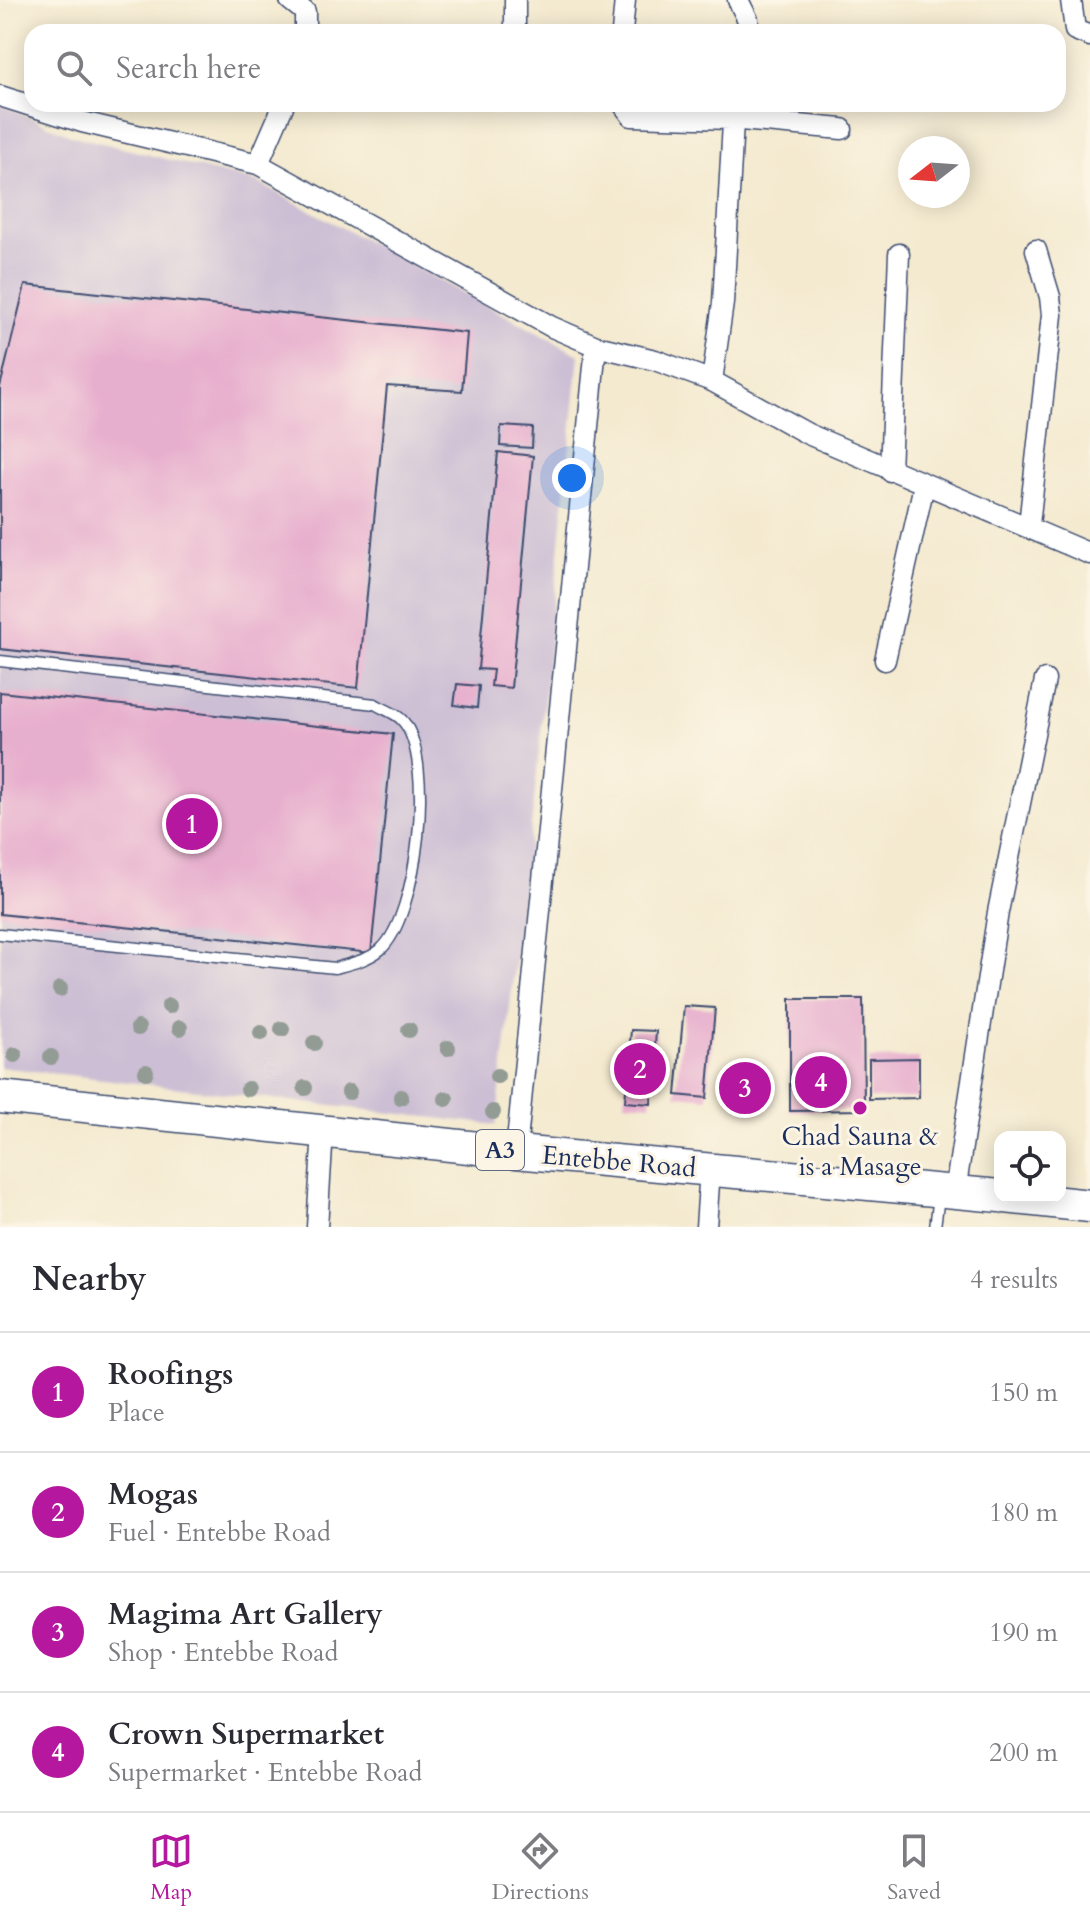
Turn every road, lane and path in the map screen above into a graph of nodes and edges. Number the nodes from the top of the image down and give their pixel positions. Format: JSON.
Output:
{"nodes":[{"id":1,"x":290,"y":0,"type":"edge"},
{"id":2,"x":515,"y":0,"type":"edge"},
{"id":3,"x":625,"y":0,"type":"edge"},
{"id":4,"x":738,"y":0,"type":"edge"},
{"id":5,"x":1071,"y":0,"type":"edge"},
{"id":6,"x":305,"y":24,"type":"edge"},
{"id":7,"x":515,"y":24,"type":"edge"},
{"id":8,"x":623,"y":24,"type":"edge"},
{"id":9,"x":748,"y":24,"type":"edge"},
{"id":10,"x":1090,"y":36,"type":"edge"},
{"id":11,"x":0,"y":96,"type":"edge"},
{"id":12,"x":24,"y":104,"type":"edge"},
{"id":13,"x":50,"y":112,"type":"edge"},
{"id":14,"x":281,"y":112,"type":"edge"},
{"id":15,"x":629,"y":112,"type":"edge"},
{"id":16,"x":732,"y":112,"type":"edge"},
{"id":17,"x":842,"y":129,"type":"dead end"},
{"id":18,"x":258,"y":164,"type":"junction"},
{"id":19,"x":1036,"y":250,"type":"dead end"},
{"id":20,"x":899,"y":254,"type":"dead end"},
{"id":21,"x":596,"y":346,"type":"junction"},
{"id":22,"x":712,"y":381,"type":"junction"},
{"id":23,"x":890,"y":471,"type":"junction"},
{"id":24,"x":924,"y":485,"type":"junction"},
{"id":25,"x":1029,"y":525,"type":"junction"},
{"id":26,"x":1090,"y":554,"type":"edge"},
{"id":27,"x":885,"y":660,"type":"dead end"},
{"id":28,"x":0,"y":661,"type":"edge"},
{"id":29,"x":1045,"y":680,"type":"dead end"},
{"id":30,"x":0,"y":934,"type":"edge"},
{"id":31,"x":0,"y":1097,"type":"edge"},
{"id":32,"x":323,"y":1131,"type":"junction"},
{"id":33,"x":516,"y":1152,"type":"junction"},
{"id":34,"x":710,"y":1169,"type":"junction"},
{"id":35,"x":948,"y":1191,"type":"junction"},
{"id":36,"x":994,"y":1196,"type":"edge"},
{"id":37,"x":1061,"y":1203,"type":"edge"},
{"id":38,"x":1090,"y":1206,"type":"edge"},
{"id":39,"x":317,"y":1227,"type":"edge"},
{"id":40,"x":706,"y":1227,"type":"edge"},
{"id":41,"x":935,"y":1227,"type":"edge"}],
"edges":[{"from":1,"to":6,"type":"street"},
{"from":2,"to":7,"type":"street"},
{"from":3,"to":8,"type":"street"},
{"from":4,"to":9,"type":"street"},
{"from":5,"to":10,"type":"street"},
{"from":11,"to":12,"type":"street"},
{"from":13,"to":18,"type":"street"},
{"from":14,"to":18,"type":"street"},
{"from":15,"to":16,"type":"street"},
{"from":16,"to":17,"type":"street"},
{"from":16,"to":22,"type":"street"},
{"from":18,"to":21,"type":"street"},
{"from":19,"to":25,"type":"street"},
{"from":20,"to":23,"type":"street"},
{"from":21,"to":22,"type":"street"},
{"from":21,"to":33,"type":"street"},
{"from":22,"to":23,"type":"street"},
{"from":23,"to":24,"type":"street"},
{"from":24,"to":25,"type":"street"},
{"from":24,"to":27,"type":"street"},
{"from":25,"to":26,"type":"street"},
{"from":28,"to":30,"type":"lane"},
{"from":29,"to":35,"type":"street"},
{"from":31,"to":32,"type":"main road","name":"Entebbe Road","number":"A3"},
{"from":32,"to":33,"type":"main road","name":"Entebbe Road","number":"A3"},
{"from":32,"to":39,"type":"street"},
{"from":33,"to":34,"type":"main road","name":"Entebbe Road","number":"A3"},
{"from":34,"to":35,"type":"main road","name":"Entebbe Road","number":"A3"},
{"from":34,"to":40,"type":"street"},
{"from":35,"to":36,"type":"main road","name":"Entebbe Road","number":"A3"},
{"from":35,"to":41,"type":"lane"},
{"from":37,"to":38,"type":"main road","name":"Entebbe Road","number":"A3"}]}
